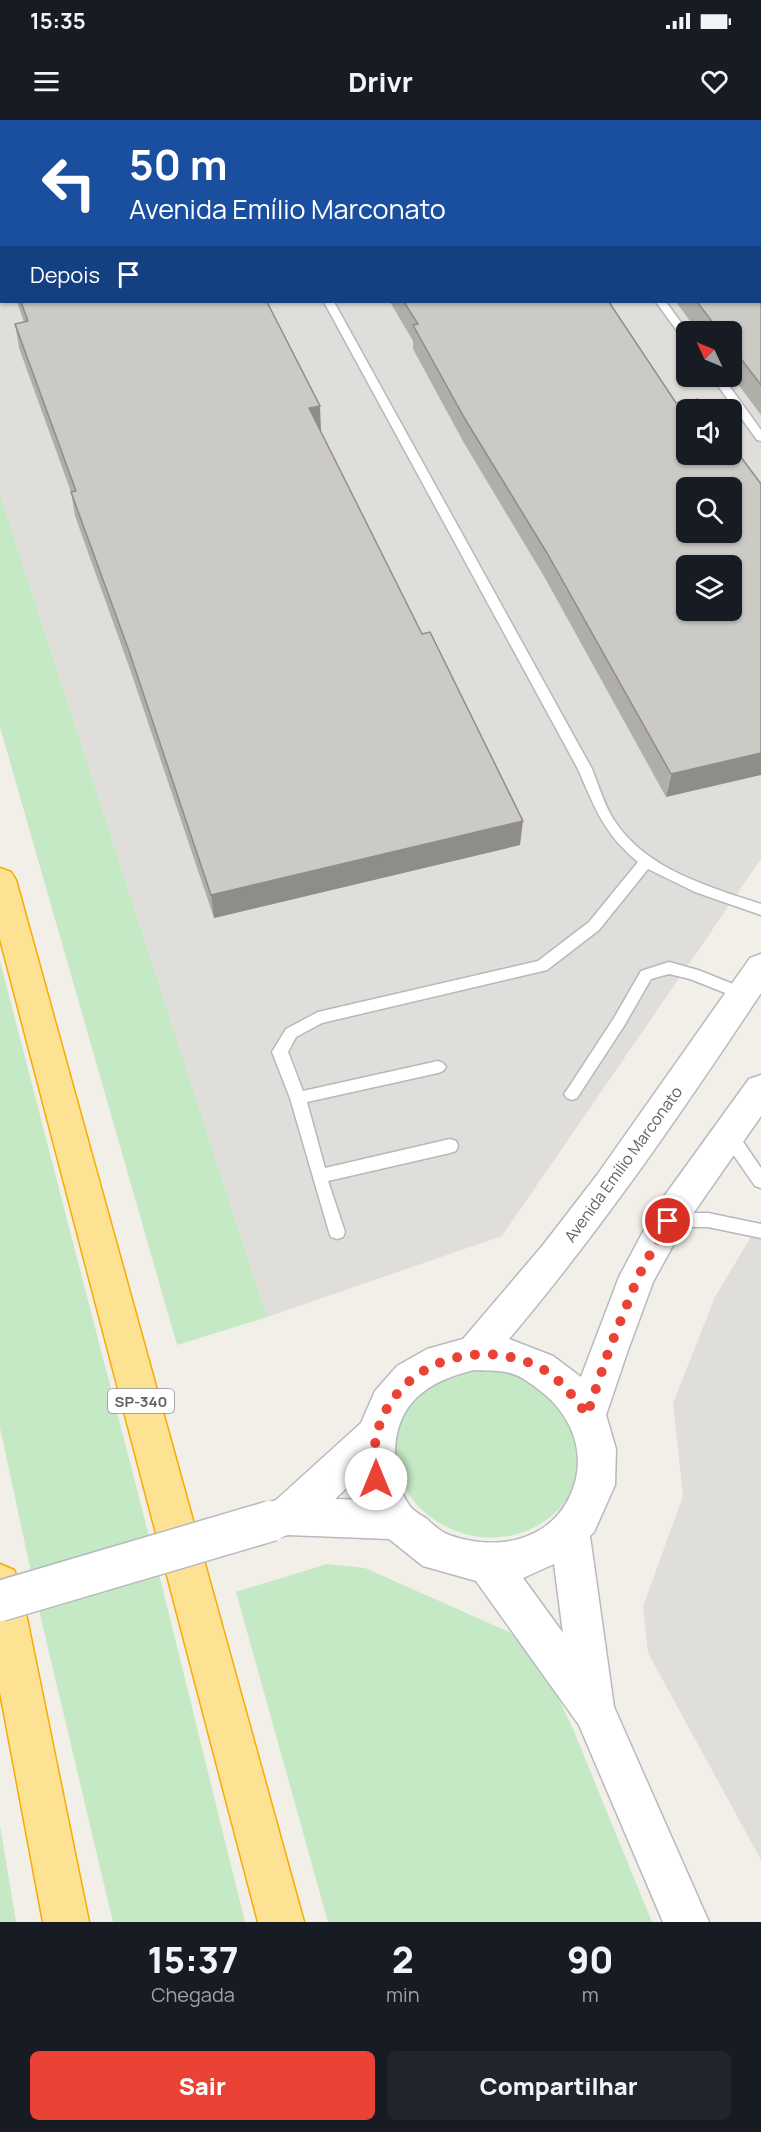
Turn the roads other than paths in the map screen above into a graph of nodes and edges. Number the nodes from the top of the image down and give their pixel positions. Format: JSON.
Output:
{"nodes":[{"id":1,"x":330,"y":303,"type":"edge"},
{"id":2,"x":662,"y":303,"type":"edge"},
{"id":3,"x":676,"y":322,"type":"edge"},
{"id":4,"x":724,"y":387,"type":"edge"},
{"id":5,"x":761,"y":438,"type":"edge"},
{"id":6,"x":647,"y":861,"type":"junction"},
{"id":7,"x":0,"y":880,"type":"edge"},
{"id":8,"x":761,"y":910,"type":"edge"},
{"id":9,"x":752,"y":980,"type":"edge"},
{"id":10,"x":438,"y":1067,"type":"dead end"},
{"id":11,"x":761,"y":1089,"type":"edge"},
{"id":12,"x":572,"y":1094,"type":"dead end"},
{"id":13,"x":297,"y":1098,"type":"junction"},
{"id":14,"x":729,"y":1136,"type":"junction"},
{"id":15,"x":450,"y":1146,"type":"dead end"},
{"id":16,"x":319,"y":1176,"type":"junction"},
{"id":17,"x":761,"y":1181,"type":"edge"},
{"id":18,"x":668,"y":1221,"type":"junction"},
{"id":19,"x":761,"y":1231,"type":"edge"},
{"id":20,"x":337,"y":1232,"type":"dead end"},
{"id":21,"x":474,"y":1353,"type":"junction"},
{"id":22,"x":587,"y":1415,"type":"junction"},
{"id":23,"x":376,"y":1435,"type":"junction"},
{"id":24,"x":280,"y":1518,"type":"junction"},
{"id":25,"x":396,"y":1520,"type":"junction"},
{"id":26,"x":569,"y":1528,"type":"junction"},
{"id":27,"x":488,"y":1564,"type":"junction"},
{"id":28,"x":0,"y":1584,"type":"edge"},
{"id":29,"x":0,"y":1600,"type":"edge"},
{"id":30,"x":594,"y":1710,"type":"junction"},
{"id":31,"x":66,"y":1922,"type":"edge"},
{"id":32,"x":281,"y":1922,"type":"edge"},
{"id":33,"x":686,"y":1922,"type":"edge"}],
"edges":[{"from":1,"to":6,"type":"lane"},
{"from":2,"to":3,"type":"lane"},
{"from":4,"to":5,"type":"lane"},
{"from":6,"to":8,"type":"lane"},
{"from":6,"to":13,"type":"lane"},
{"from":7,"to":32,"type":"highway","number":"SP-340"},
{"from":9,"to":12,"type":"lane"},
{"from":9,"to":21,"type":"main road","name":"Avenida Emílio Marconato"},
{"from":10,"to":13,"type":"lane"},
{"from":11,"to":14,"type":"main road"},
{"from":13,"to":16,"type":"lane"},
{"from":14,"to":17,"type":"lane"},
{"from":14,"to":18,"type":"main road"},
{"from":15,"to":16,"type":"lane"},
{"from":16,"to":20,"type":"lane"},
{"from":18,"to":19,"type":"lane"},
{"from":18,"to":22,"type":"main road"},
{"from":21,"to":22,"type":"main road"},
{"from":21,"to":23,"type":"main road"},
{"from":22,"to":26,"type":"main road"},
{"from":23,"to":24,"type":"main road"},
{"from":23,"to":25,"type":"main road"},
{"from":24,"to":25,"type":"main road"},
{"from":24,"to":29,"type":"main road","bridge":true},
{"from":25,"to":27,"type":"main road"},
{"from":26,"to":27,"type":"main road"},
{"from":26,"to":30,"type":"main road"},
{"from":27,"to":30,"type":"main road"},
{"from":28,"to":31,"type":"highway"},
{"from":30,"to":33,"type":"main road"}]}
